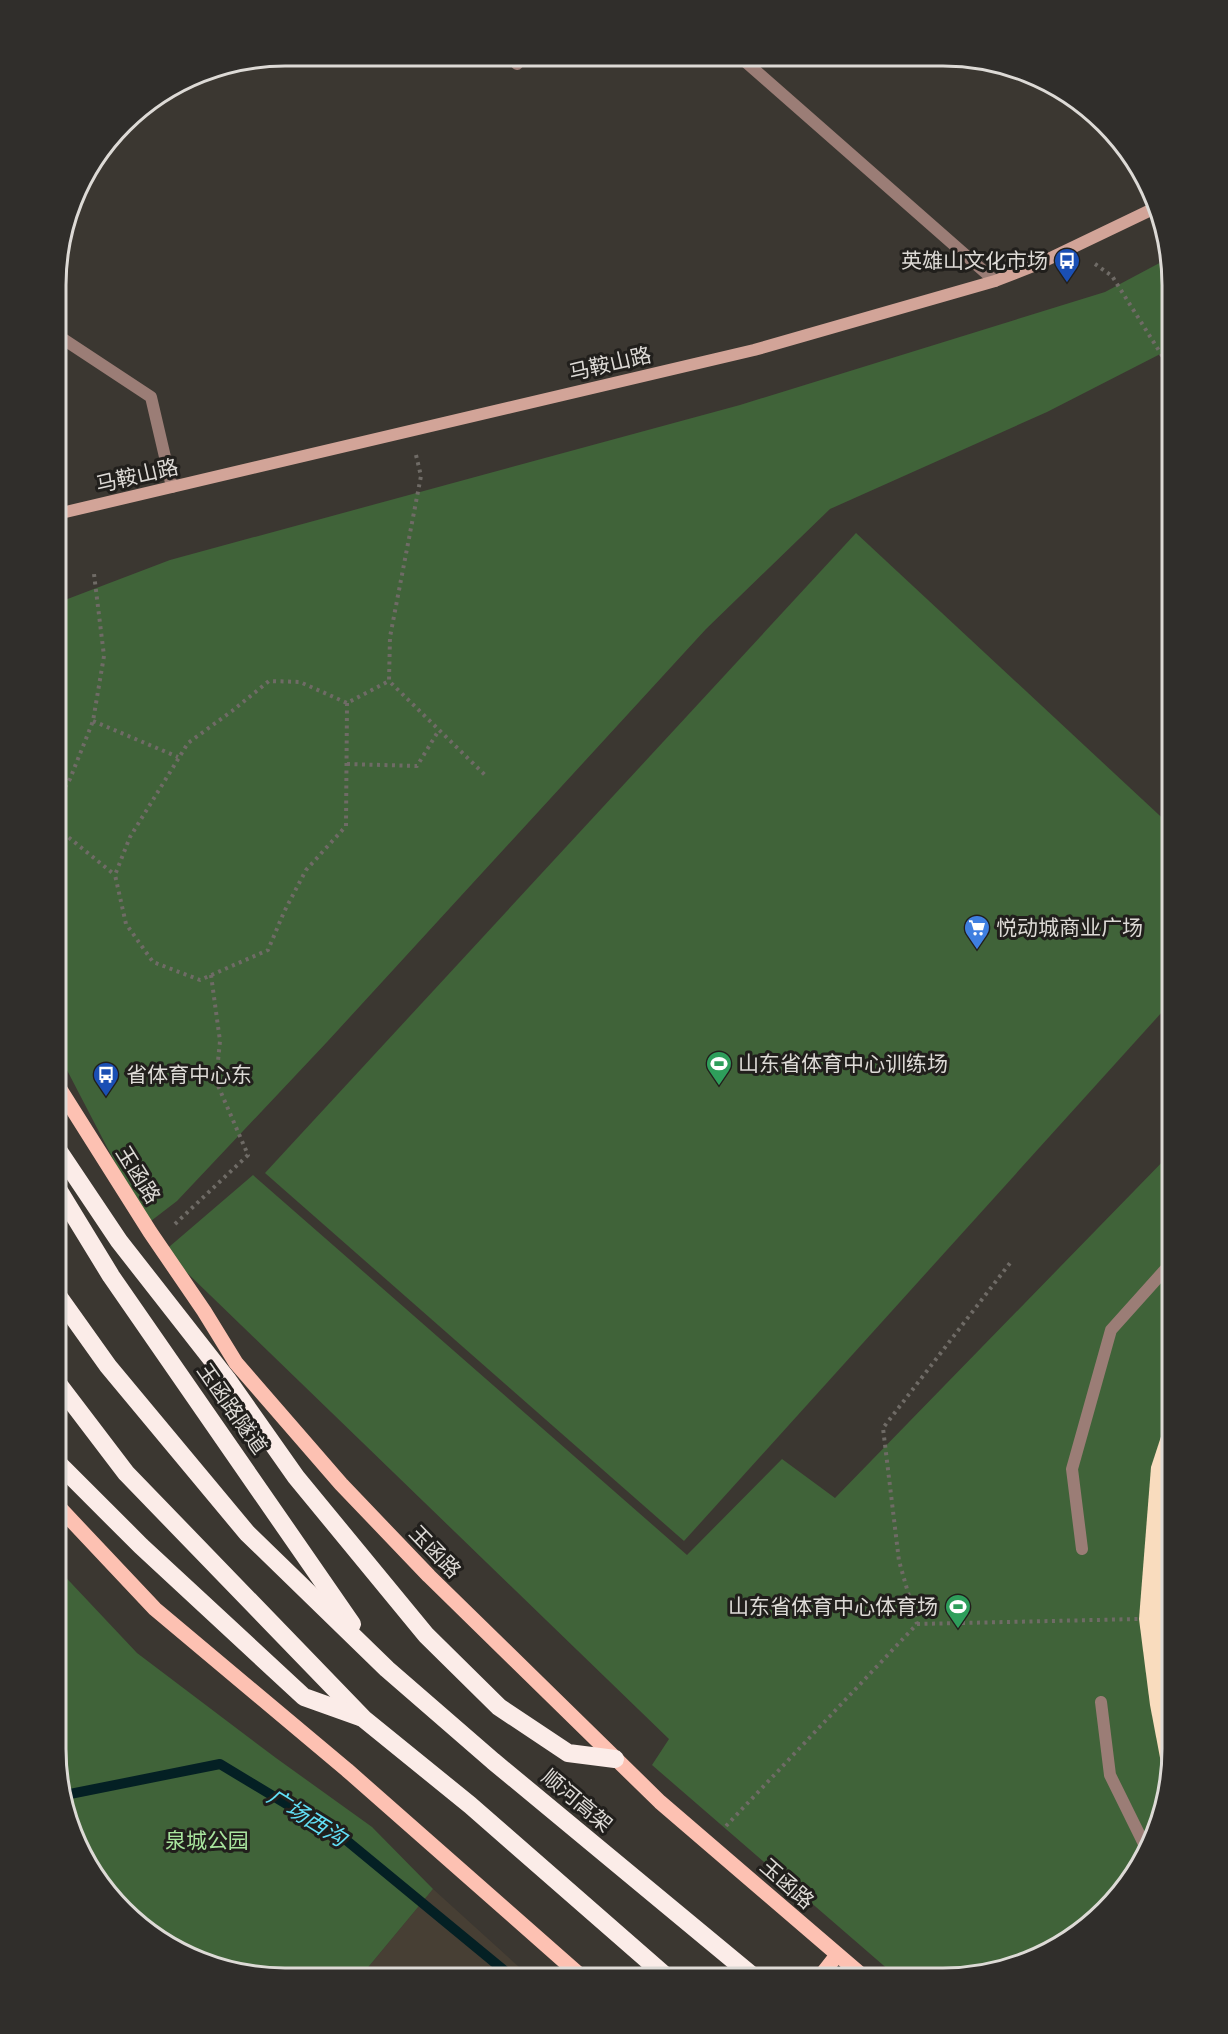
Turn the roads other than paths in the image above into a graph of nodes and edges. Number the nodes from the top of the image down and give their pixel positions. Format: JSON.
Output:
{"nodes":[{"id":1,"x":750,"y":66,"type":"edge"},
{"id":2,"x":1149,"y":211,"type":"edge"},
{"id":3,"x":995,"y":281,"type":"junction"},
{"id":4,"x":66,"y":341,"type":"edge"},
{"id":5,"x":172,"y":487,"type":"junction"},
{"id":6,"x":66,"y":512,"type":"edge"},
{"id":7,"x":66,"y":1099,"type":"edge"},
{"id":8,"x":66,"y":1162,"type":"edge"},
{"id":9,"x":66,"y":1202,"type":"edge"},
{"id":10,"x":1162,"y":1273,"type":"edge"},
{"id":11,"x":66,"y":1307,"type":"edge"},
{"id":12,"x":66,"y":1394,"type":"edge"},
{"id":13,"x":66,"y":1471,"type":"edge"},
{"id":14,"x":66,"y":1515,"type":"edge"},
{"id":15,"x":1082,"y":1549,"type":"dead end"},
{"id":16,"x":374,"y":1655,"type":"junction"},
{"id":17,"x":1101,"y":1702,"type":"dead end"},
{"id":18,"x":364,"y":1719,"type":"junction"},
{"id":19,"x":615,"y":1759,"type":"junction"},
{"id":20,"x":1142,"y":1840,"type":"edge"},
{"id":21,"x":837,"y":1955,"type":"junction"},
{"id":22,"x":572,"y":1968,"type":"edge"},
{"id":23,"x":657,"y":1968,"type":"edge"},
{"id":24,"x":743,"y":1968,"type":"edge"},
{"id":25,"x":827,"y":1968,"type":"edge"},
{"id":26,"x":853,"y":1968,"type":"edge"}],
"edges":[{"from":1,"to":3,"type":"street"},
{"from":2,"to":3,"type":"main road","name":"马鞍山路"},
{"from":3,"to":5,"type":"main road","name":"马鞍山路"},
{"from":4,"to":5,"type":"street"},
{"from":5,"to":6,"type":"main road","name":"马鞍山路"},
{"from":7,"to":19,"type":"main road","name":"玉函路"},
{"from":8,"to":19,"type":"highway"},
{"from":9,"to":16,"type":"highway","name":"玉函路隧道"},
{"from":10,"to":15,"type":"street"},
{"from":11,"to":16,"type":"highway"},
{"from":12,"to":18,"type":"highway"},
{"from":13,"to":18,"type":"highway"},
{"from":14,"to":22,"type":"main road"},
{"from":16,"to":24,"type":"highway","name":"顺河高架"},
{"from":17,"to":20,"type":"street"},
{"from":18,"to":23,"type":"highway"},
{"from":19,"to":21,"type":"main road","name":"玉函路"},
{"from":21,"to":25,"type":"main road"},
{"from":21,"to":26,"type":"main road","name":"玉函路"}]}
